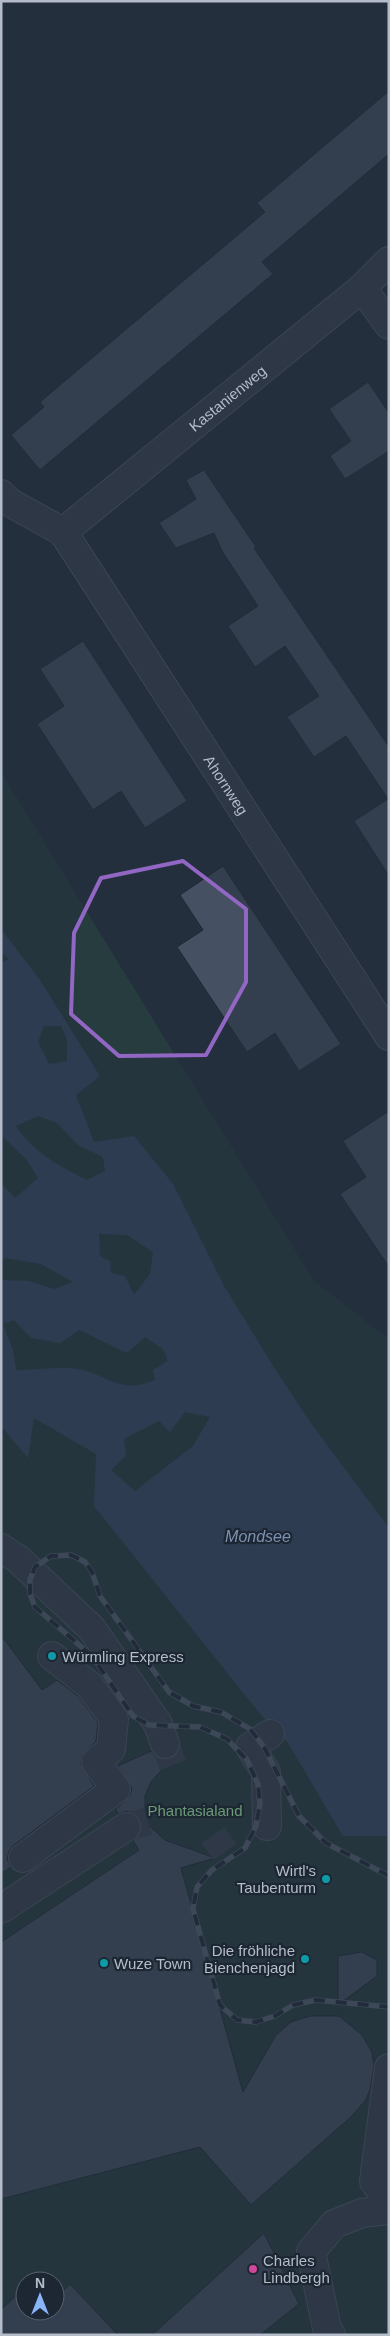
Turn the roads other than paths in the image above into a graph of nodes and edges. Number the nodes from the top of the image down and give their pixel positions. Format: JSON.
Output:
{"nodes":[{"id":1,"x":389,"y":261,"type":"edge"},
{"id":2,"x":362,"y":288,"type":"junction"},
{"id":3,"x":389,"y":325,"type":"edge"},
{"id":4,"x":1,"y":494,"type":"edge"},
{"id":5,"x":64,"y":532,"type":"junction"},
{"id":6,"x":389,"y":1036,"type":"edge"},
{"id":7,"x":1,"y":1548,"type":"edge"},
{"id":8,"x":52,"y":1656,"type":"dead end"},
{"id":9,"x":270,"y":1734,"type":"dead end"},
{"id":10,"x":165,"y":1744,"type":"tunnel mouth"},
{"id":11,"x":267,"y":1826,"type":"dead end"},
{"id":12,"x":126,"y":1827,"type":"tunnel mouth"},
{"id":13,"x":23,"y":1858,"type":"dead end"},
{"id":14,"x":1,"y":1909,"type":"edge"},
{"id":15,"x":388,"y":2070,"type":"edge"},
{"id":16,"x":383,"y":2157,"type":"edge"},
{"id":17,"x":389,"y":2202,"type":"edge"},
{"id":18,"x":389,"y":2210,"type":"edge"},
{"id":19,"x":331,"y":2335,"type":"edge"}],
"edges":[{"from":1,"to":2,"type":"street","name":"Kastanienweg"},
{"from":2,"to":3,"type":"street"},
{"from":2,"to":5,"type":"street","name":"Kastanienweg"},
{"from":4,"to":5,"type":"street"},
{"from":5,"to":6,"type":"street","name":"Ahornweg"},
{"from":7,"to":10,"type":"street"},
{"from":8,"to":13,"type":"street"},
{"from":9,"to":11,"type":"street"},
{"from":12,"to":14,"type":"street"},
{"from":15,"to":16,"type":"street"},
{"from":16,"to":17,"type":"street"},
{"from":18,"to":19,"type":"street"}]}
